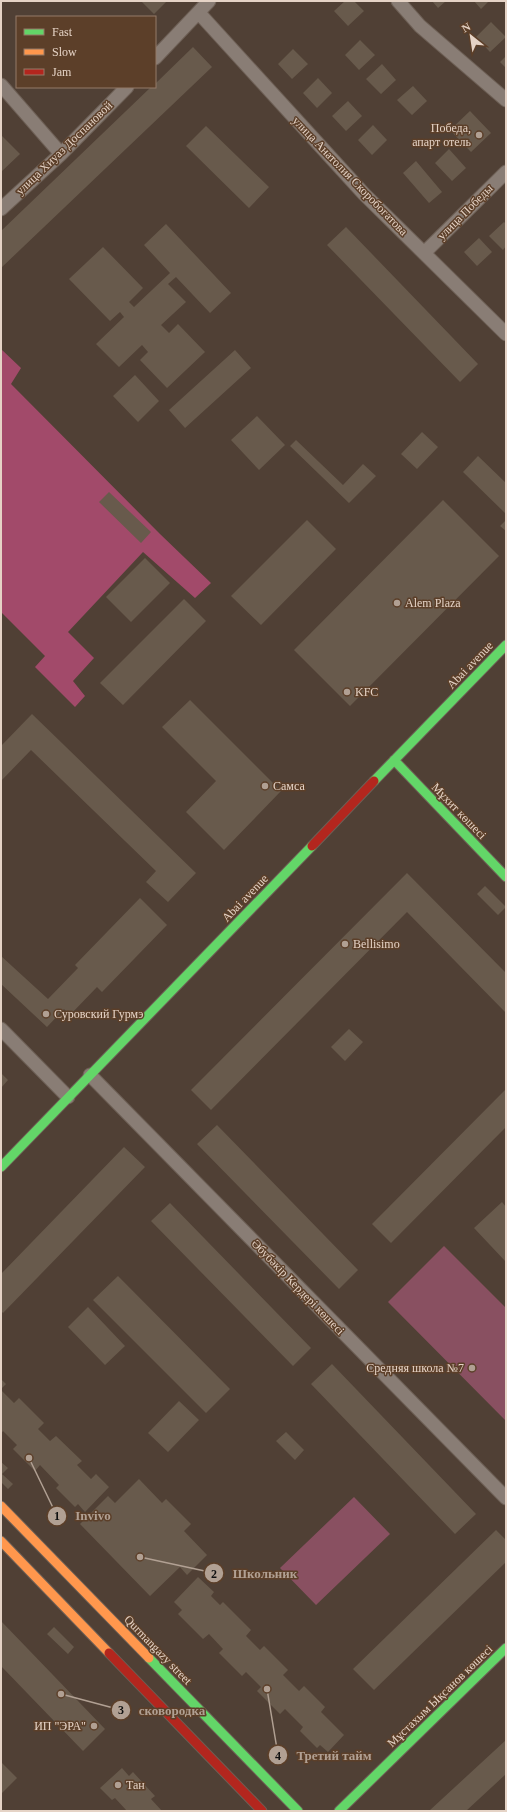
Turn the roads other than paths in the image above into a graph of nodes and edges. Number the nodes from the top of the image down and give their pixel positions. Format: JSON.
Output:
{"nodes":[{"id":1,"x":209,"y":1,"type":"edge"},
{"id":2,"x":398,"y":1,"type":"edge"},
{"id":3,"x":199,"y":13,"type":"junction"},
{"id":4,"x":156,"y":57,"type":"edge"},
{"id":5,"x":1,"y":85,"type":"edge"},
{"id":6,"x":126,"y":88,"type":"edge"},
{"id":7,"x":506,"y":100,"type":"edge"},
{"id":8,"x":61,"y":154,"type":"junction"},
{"id":9,"x":506,"y":172,"type":"edge"},
{"id":10,"x":1,"y":209,"type":"edge"},
{"id":11,"x":424,"y":253,"type":"junction"},
{"id":12,"x":506,"y":334,"type":"edge"},
{"id":13,"x":506,"y":645,"type":"edge"},
{"id":14,"x":394,"y":760,"type":"junction"},
{"id":15,"x":506,"y":878,"type":"edge"},
{"id":16,"x":1,"y":1029,"type":"edge"},
{"id":17,"x":90,"y":1075,"type":"junction"},
{"id":18,"x":68,"y":1098,"type":"junction"},
{"id":19,"x":1,"y":1167,"type":"edge"},
{"id":20,"x":506,"y":1498,"type":"edge"},
{"id":21,"x":1,"y":1506,"type":"edge"},
{"id":22,"x":1,"y":1542,"type":"edge"},
{"id":23,"x":506,"y":1648,"type":"edge"},
{"id":24,"x":262,"y":1811,"type":"edge"},
{"id":25,"x":298,"y":1811,"type":"edge"},
{"id":26,"x":339,"y":1811,"type":"edge"}],
"edges":[{"from":1,"to":3,"type":"street"},
{"from":2,"to":7,"type":"street"},
{"from":3,"to":4,"type":"street"},
{"from":3,"to":11,"type":"street","name":"улица Анатолия Скоробогатова"},
{"from":5,"to":8,"type":"street"},
{"from":6,"to":8,"type":"street","name":"улица Хиуаз Доспановой"},
{"from":8,"to":10,"type":"street","name":"улица Хиуаз Доспановой"},
{"from":9,"to":11,"type":"street","name":"улица Победы"},
{"from":11,"to":12,"type":"street","name":"улица Анатолия Скоробогатова"},
{"from":13,"to":14,"type":"street","name":"Abai avenue"},
{"from":14,"to":15,"type":"street","name":"Мұхит көшесі"},
{"from":14,"to":17,"type":"street","name":"Abai avenue"},
{"from":16,"to":18,"type":"street"},
{"from":17,"to":18,"type":"street","name":"Abai avenue"},
{"from":17,"to":20,"type":"street","name":"Әбубәкір Кердері көшесі"},
{"from":18,"to":19,"type":"street","name":"Abai avenue"},
{"from":21,"to":25,"type":"street","name":"Qurmangazy street"},
{"from":22,"to":24,"type":"street"},
{"from":23,"to":26,"type":"street","name":"Мұстахым Ықсанов көшесі"}]}
